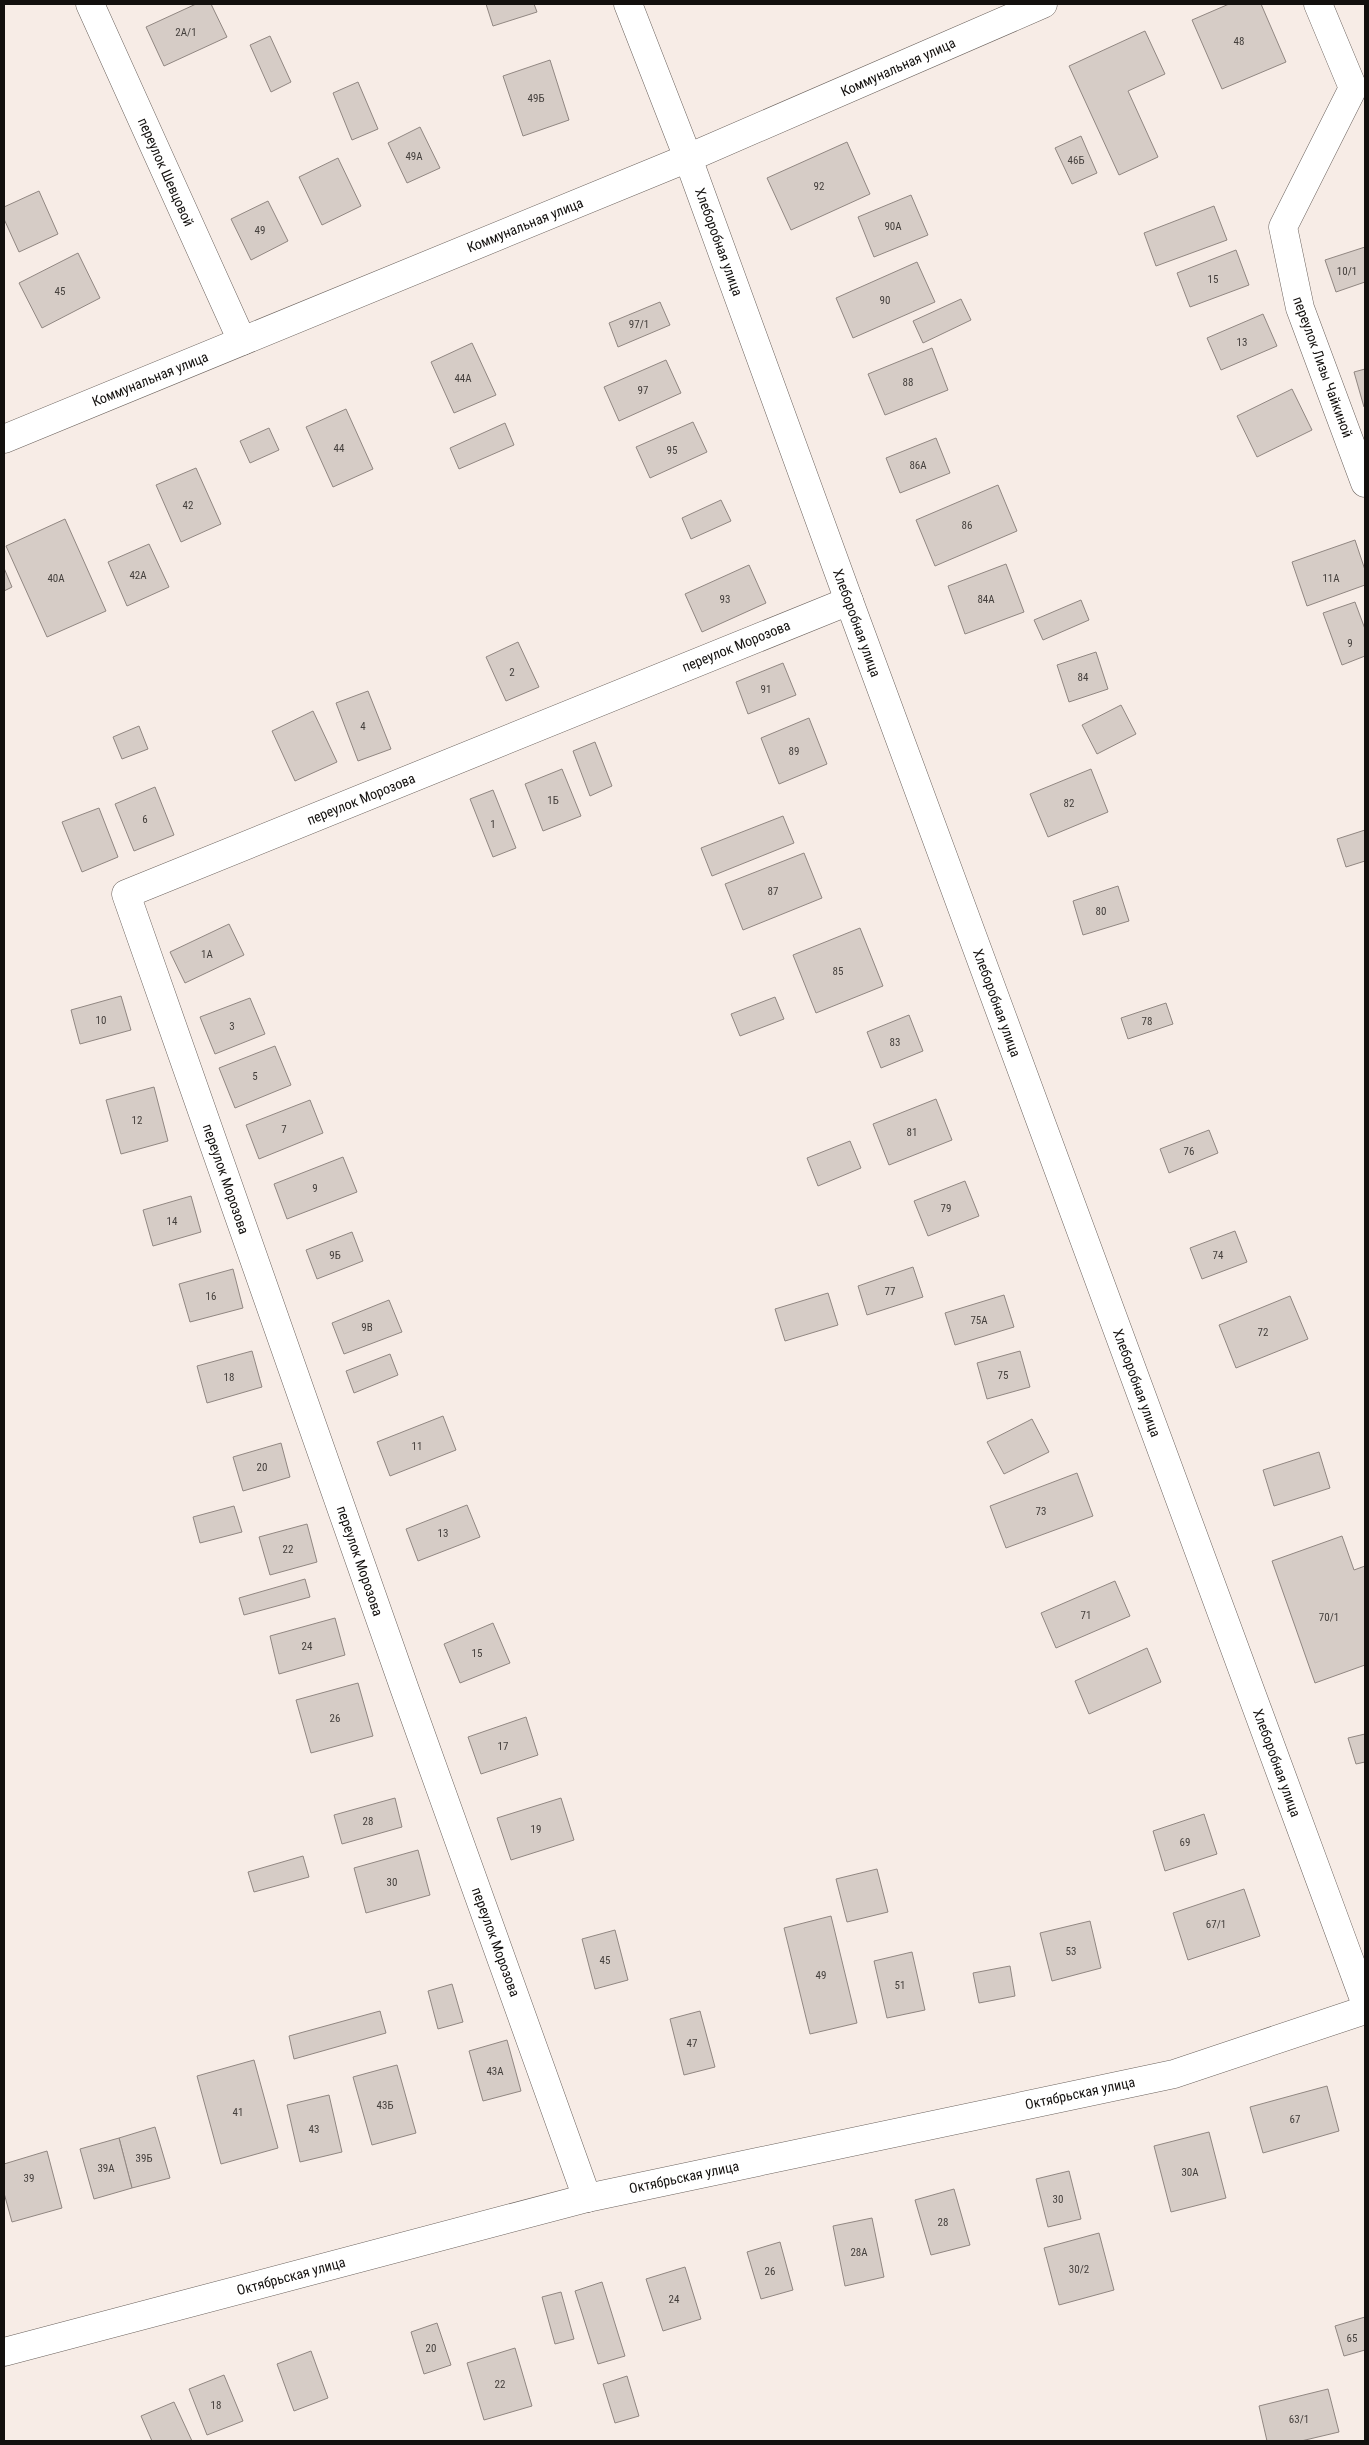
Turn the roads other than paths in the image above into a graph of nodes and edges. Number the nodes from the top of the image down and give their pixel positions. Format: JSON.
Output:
{"nodes":[{"id":1,"x":90,"y":4,"type":"edge"},
{"id":2,"x":628,"y":4,"type":"edge"},
{"id":3,"x":1043,"y":4,"type":"edge"},
{"id":4,"x":1318,"y":4,"type":"edge"},
{"id":5,"x":688,"y":158,"type":"junction"},
{"id":6,"x":242,"y":341,"type":"junction"},
{"id":7,"x":4,"y":439,"type":"edge"},
{"id":8,"x":1365,"y":483,"type":"edge"},
{"id":9,"x":849,"y":601,"type":"junction"},
{"id":10,"x":1365,"y":2002,"type":"edge"},
{"id":11,"x":1365,"y":2010,"type":"edge"},
{"id":12,"x":587,"y":2198,"type":"junction"},
{"id":13,"x":4,"y":2352,"type":"edge"}],
"edges":[{"from":1,"to":6,"type":"street","name":"переулок Шевцовой"},
{"from":2,"to":5,"type":"street","name":"Хлеборобная улица"},
{"from":3,"to":5,"type":"street","name":"Коммунальная улица"},
{"from":4,"to":8,"type":"street","name":"переулок Лизы Чайкиной"},
{"from":5,"to":6,"type":"street","name":"Коммунальная улица"},
{"from":5,"to":9,"type":"street","name":"Хлеборобная улица"},
{"from":6,"to":7,"type":"street","name":"Коммунальная улица"},
{"from":9,"to":10,"type":"street","name":"Хлеборобная улица"},
{"from":9,"to":12,"type":"street","name":"переулок Морозова"},
{"from":11,"to":12,"type":"street","name":"Октябрьская улица"},
{"from":12,"to":13,"type":"street","name":"Октябрьская улица"}]}
